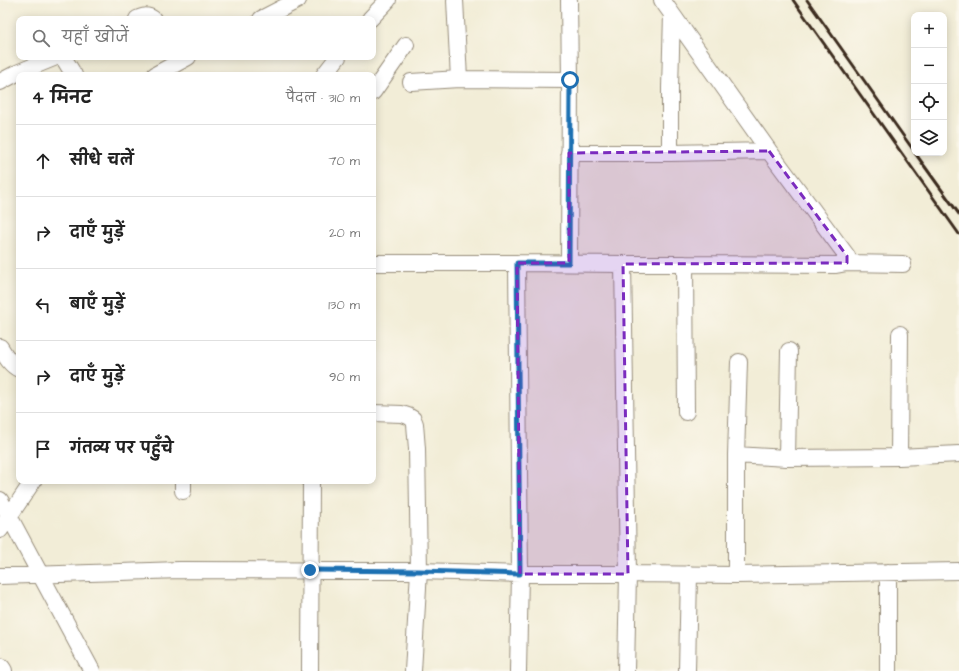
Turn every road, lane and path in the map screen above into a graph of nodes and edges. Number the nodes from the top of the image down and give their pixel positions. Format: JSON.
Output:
{"nodes":[{"id":1,"x":298,"y":0,"type":"edge"},
{"id":2,"x":388,"y":0,"type":"edge"},
{"id":3,"x":455,"y":0,"type":"edge"},
{"id":4,"x":569,"y":0,"type":"edge"},
{"id":5,"x":662,"y":0,"type":"edge"},
{"id":6,"x":672,"y":14,"type":"junction"},
{"id":7,"x":267,"y":16,"type":"edge"},
{"id":8,"x":373,"y":16,"type":"edge"},
{"id":9,"x":406,"y":45,"type":"dead end"},
{"id":10,"x":50,"y":60,"type":"edge"},
{"id":11,"x":65,"y":60,"type":"edge"},
{"id":12,"x":183,"y":60,"type":"edge"},
{"id":13,"x":336,"y":60,"type":"edge"},
{"id":14,"x":173,"y":66,"type":"edge"},
{"id":15,"x":24,"y":72,"type":"edge"},
{"id":16,"x":72,"y":72,"type":"edge"},
{"id":17,"x":161,"y":72,"type":"edge"},
{"id":18,"x":326,"y":72,"type":"edge"},
{"id":19,"x":16,"y":76,"type":"edge"},
{"id":20,"x":459,"y":80,"type":"junction"},
{"id":21,"x":570,"y":80,"type":"junction"},
{"id":22,"x":0,"y":82,"type":"edge"},
{"id":23,"x":411,"y":82,"type":"dead end"},
{"id":24,"x":376,"y":88,"type":"edge"},
{"id":25,"x":769,"y":150,"type":"junction"},
{"id":26,"x":569,"y":153,"type":"junction"},
{"id":27,"x":670,"y":153,"type":"junction"},
{"id":28,"x":376,"y":263,"type":"edge"},
{"id":29,"x":517,"y":263,"type":"junction"},
{"id":30,"x":569,"y":263,"type":"junction"},
{"id":31,"x":847,"y":263,"type":"junction"},
{"id":32,"x":623,"y":264,"type":"junction"},
{"id":33,"x":685,"y":264,"type":"junction"},
{"id":34,"x":903,"y":264,"type":"dead end"},
{"id":35,"x":900,"y":334,"type":"dead end"},
{"id":36,"x":0,"y":347,"type":"edge"},
{"id":37,"x":789,"y":351,"type":"dead end"},
{"id":38,"x":739,"y":362,"type":"dead end"},
{"id":39,"x":16,"y":367,"type":"edge"},
{"id":40,"x":686,"y":412,"type":"dead end"},
{"id":41,"x":376,"y":413,"type":"edge"},
{"id":42,"x":959,"y":454,"type":"edge"},
{"id":43,"x":736,"y":456,"type":"junction"},
{"id":44,"x":899,"y":457,"type":"junction"},
{"id":45,"x":787,"y":458,"type":"junction"},
{"id":46,"x":31,"y":484,"type":"edge"},
{"id":47,"x":311,"y":484,"type":"edge"},
{"id":48,"x":0,"y":500,"type":"edge"},
{"id":49,"x":9,"y":516,"type":"junction"},
{"id":50,"x":0,"y":530,"type":"edge"},
{"id":51,"x":310,"y":570,"type":"junction"},
{"id":52,"x":419,"y":571,"type":"junction"},
{"id":53,"x":959,"y":571,"type":"edge"},
{"id":54,"x":888,"y":572,"type":"junction"},
{"id":55,"x":520,"y":574,"type":"junction"},
{"id":56,"x":628,"y":574,"type":"junction"},
{"id":57,"x":689,"y":574,"type":"junction"},
{"id":58,"x":41,"y":575,"type":"junction"},
{"id":59,"x":0,"y":576,"type":"edge"},
{"id":60,"x":736,"y":576,"type":"junction"},
{"id":61,"x":0,"y":668,"type":"edge"},
{"id":62,"x":2,"y":671,"type":"edge"},
{"id":63,"x":92,"y":671,"type":"edge"},
{"id":64,"x":310,"y":671,"type":"edge"},
{"id":65,"x":413,"y":671,"type":"edge"},
{"id":66,"x":518,"y":671,"type":"edge"},
{"id":67,"x":626,"y":671,"type":"edge"},
{"id":68,"x":687,"y":671,"type":"edge"},
{"id":69,"x":888,"y":671,"type":"edge"}],
"edges":[{"from":1,"to":7,"type":"street"},
{"from":2,"to":8,"type":"street"},
{"from":3,"to":20,"type":"street"},
{"from":4,"to":21,"type":"street"},
{"from":5,"to":6,"type":"street"},
{"from":6,"to":25,"type":"street"},
{"from":6,"to":27,"type":"street"},
{"from":9,"to":24,"type":"street"},
{"from":10,"to":15,"type":"street"},
{"from":11,"to":16,"type":"street"},
{"from":12,"to":14,"type":"street"},
{"from":13,"to":18,"type":"street"},
{"from":14,"to":17,"type":"street"},
{"from":19,"to":22,"type":"street"},
{"from":20,"to":21,"type":"street"},
{"from":20,"to":23,"type":"street"},
{"from":21,"to":26,"type":"street"},
{"from":25,"to":27,"type":"street"},
{"from":25,"to":31,"type":"street"},
{"from":26,"to":27,"type":"street"},
{"from":26,"to":30,"type":"street"},
{"from":28,"to":29,"type":"street"},
{"from":29,"to":30,"type":"street"},
{"from":29,"to":55,"type":"street"},
{"from":30,"to":32,"type":"street"},
{"from":31,"to":33,"type":"street"},
{"from":31,"to":34,"type":"street"},
{"from":32,"to":33,"type":"street"},
{"from":32,"to":56,"type":"street"},
{"from":33,"to":40,"type":"street"},
{"from":35,"to":44,"type":"street"},
{"from":36,"to":39,"type":"street"},
{"from":37,"to":45,"type":"street"},
{"from":38,"to":43,"type":"street"},
{"from":41,"to":52,"type":"street"},
{"from":42,"to":44,"type":"street"},
{"from":43,"to":45,"type":"street"},
{"from":43,"to":60,"type":"street"},
{"from":44,"to":45,"type":"street"},
{"from":46,"to":49,"type":"street"},
{"from":47,"to":51,"type":"street"},
{"from":48,"to":49,"type":"street"},
{"from":49,"to":50,"type":"street"},
{"from":49,"to":58,"type":"street"},
{"from":51,"to":52,"type":"street"},
{"from":51,"to":58,"type":"street"},
{"from":51,"to":64,"type":"street"},
{"from":52,"to":55,"type":"street"},
{"from":52,"to":65,"type":"street"},
{"from":53,"to":54,"type":"street"},
{"from":54,"to":60,"type":"street"},
{"from":54,"to":69,"type":"street"},
{"from":55,"to":56,"type":"street"},
{"from":55,"to":66,"type":"street"},
{"from":56,"to":57,"type":"street"},
{"from":56,"to":67,"type":"street"},
{"from":57,"to":60,"type":"street"},
{"from":57,"to":68,"type":"street"},
{"from":58,"to":59,"type":"street"},
{"from":58,"to":63,"type":"street"},
{"from":61,"to":62,"type":"main road"}]}
